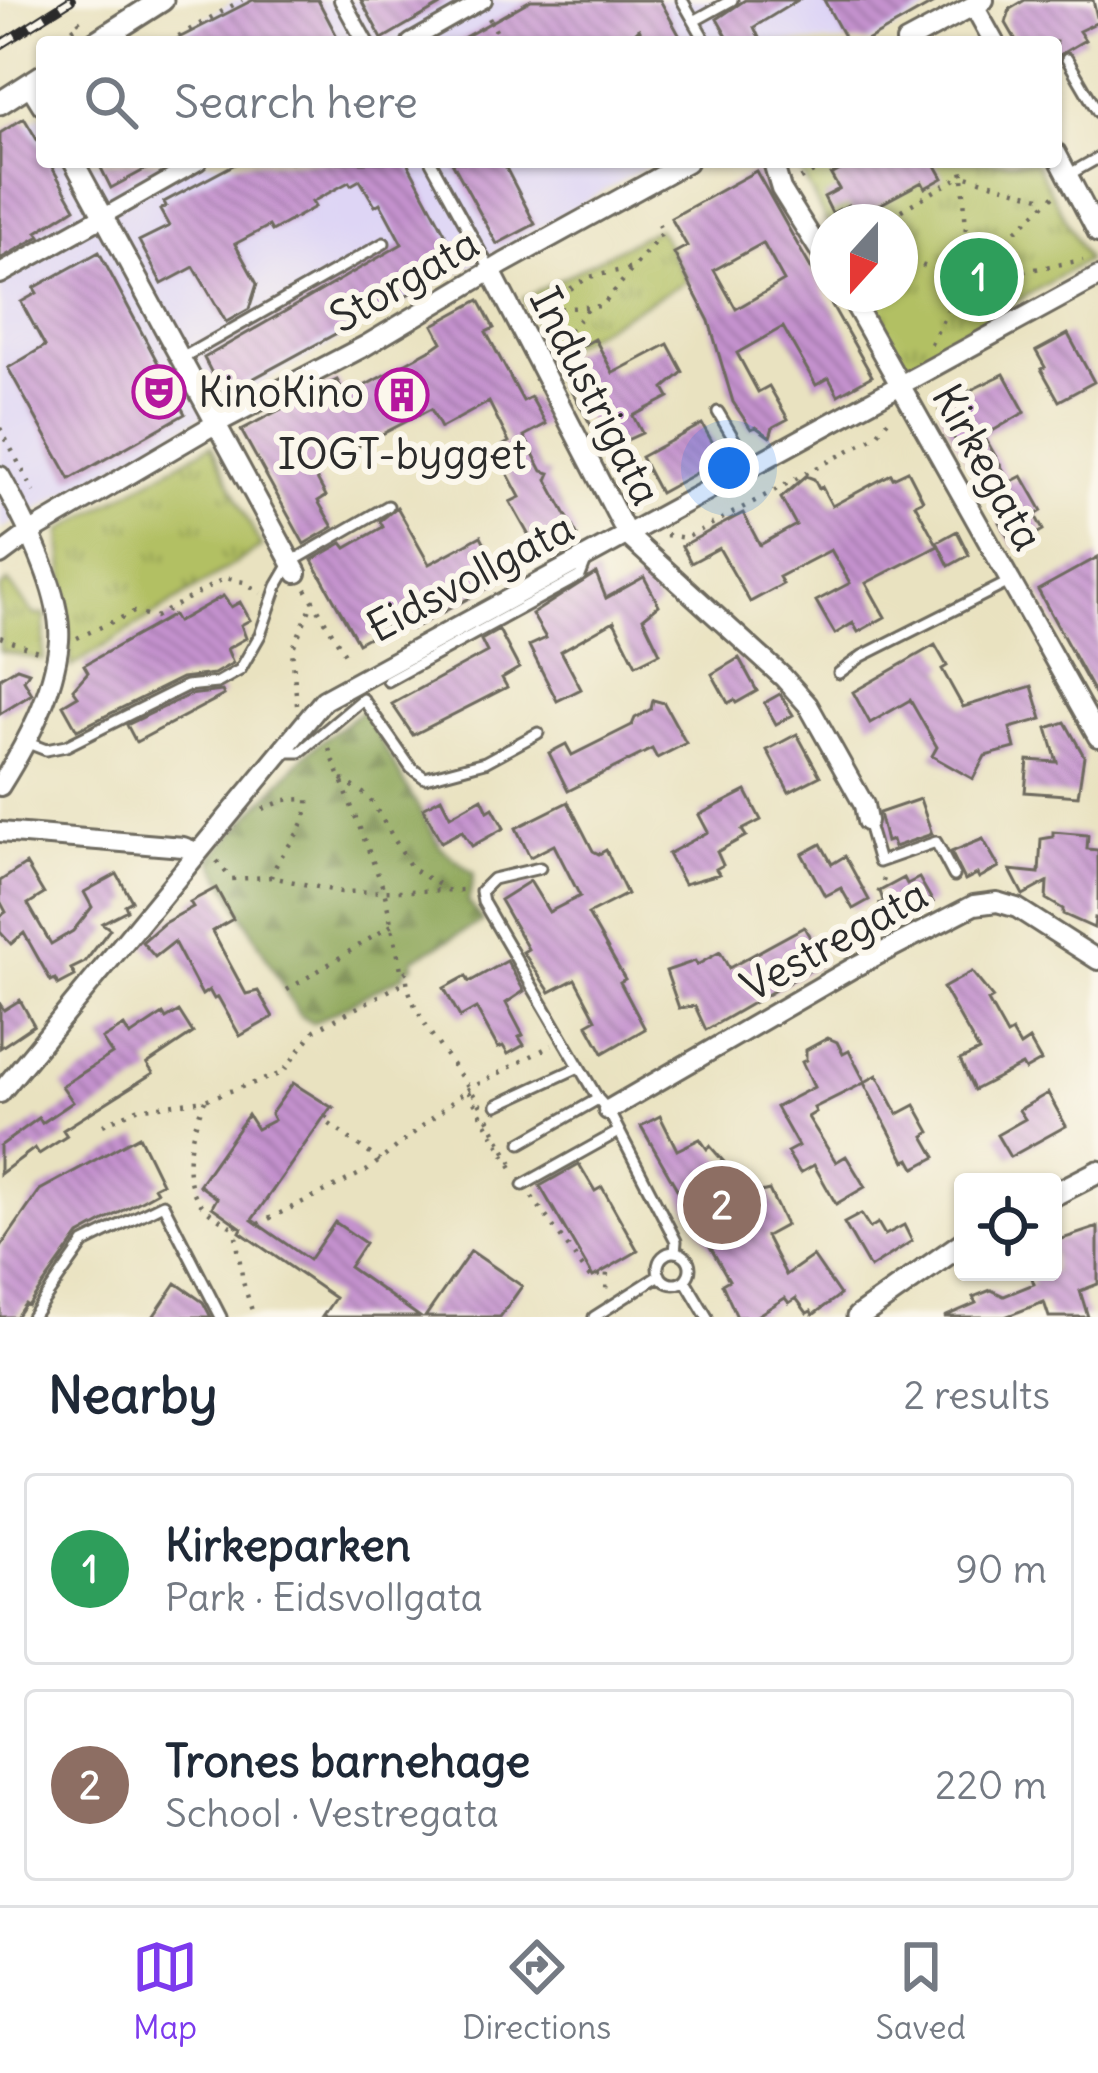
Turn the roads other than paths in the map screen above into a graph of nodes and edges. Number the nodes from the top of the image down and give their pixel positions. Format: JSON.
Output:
{"nodes":[{"id":1,"x":162,"y":0,"type":"edge"},
{"id":2,"x":342,"y":0,"type":"edge"},
{"id":3,"x":682,"y":0,"type":"edge"},
{"id":4,"x":732,"y":0,"type":"edge"},
{"id":5,"x":482,"y":1,"type":"edge"},
{"id":6,"x":976,"y":2,"type":"edge"},
{"id":7,"x":694,"y":21,"type":"junction"},
{"id":8,"x":105,"y":36,"type":"edge"},
{"id":9,"x":362,"y":36,"type":"edge"},
{"id":10,"x":421,"y":36,"type":"edge"},
{"id":11,"x":703,"y":36,"type":"edge"},
{"id":12,"x":916,"y":36,"type":"edge"},
{"id":13,"x":991,"y":36,"type":"edge"},
{"id":14,"x":1067,"y":59,"type":"dead end"},
{"id":15,"x":36,"y":80,"type":"edge"},
{"id":16,"x":0,"y":103,"type":"edge"},
{"id":17,"x":1098,"y":112,"type":"edge"},
{"id":18,"x":1098,"y":158,"type":"edge"},
{"id":19,"x":1062,"y":164,"type":"edge"},
{"id":20,"x":77,"y":168,"type":"edge"},
{"id":21,"x":189,"y":168,"type":"edge"},
{"id":22,"x":434,"y":168,"type":"edge"},
{"id":23,"x":676,"y":168,"type":"edge"},
{"id":24,"x":775,"y":168,"type":"edge"},
{"id":25,"x":1071,"y":180,"type":"junction"},
{"id":26,"x":104,"y":216,"type":"junction"},
{"id":27,"x":1098,"y":232,"type":"edge"},
{"id":28,"x":810,"y":235,"type":"edge"},
{"id":29,"x":384,"y":243,"type":"dead end"},
{"id":30,"x":1094,"y":268,"type":"edge"},
{"id":31,"x":491,"y":271,"type":"junction"},
{"id":32,"x":0,"y":274,"type":"edge"},
{"id":33,"x":860,"y":312,"type":"edge"},
{"id":34,"x":180,"y":359,"type":"junction"},
{"id":35,"x":901,"y":383,"type":"junction"},
{"id":36,"x":718,"y":412,"type":"dead end"},
{"id":37,"x":215,"y":424,"type":"junction"},
{"id":38,"x":751,"y":468,"type":"junction"},
{"id":39,"x":0,"y":476,"type":"edge"},
{"id":40,"x":388,"y":506,"type":"dead end"},
{"id":41,"x":31,"y":532,"type":"junction"},
{"id":42,"x":628,"y":536,"type":"junction"},
{"id":43,"x":589,"y":553,"type":"junction"},
{"id":44,"x":0,"y":555,"type":"edge"},
{"id":45,"x":298,"y":575,"type":"junction"},
{"id":46,"x":1011,"y":581,"type":"junction"},
{"id":47,"x":839,"y":673,"type":"dead end"},
{"id":48,"x":388,"y":681,"type":"dead end"},
{"id":49,"x":538,"y":733,"type":"dead end"},
{"id":50,"x":1098,"y":737,"type":"edge"},
{"id":51,"x":28,"y":743,"type":"junction"},
{"id":52,"x":278,"y":752,"type":"junction"},
{"id":53,"x":0,"y":786,"type":"edge"},
{"id":54,"x":866,"y":821,"type":"joint"},
{"id":55,"x":0,"y":832,"type":"edge"},
{"id":56,"x":203,"y":852,"type":"junction"},
{"id":57,"x":540,"y":868,"type":"dead end"},
{"id":58,"x":954,"y":876,"type":"dead end"},
{"id":59,"x":1098,"y":960,"type":"edge"},
{"id":60,"x":579,"y":1067,"type":"junction"},
{"id":61,"x":0,"y":1094,"type":"edge"},
{"id":62,"x":603,"y":1105,"type":"junction"},
{"id":63,"x":497,"y":1106,"type":"dead end"},
{"id":64,"x":618,"y":1132,"type":"junction"},
{"id":65,"x":521,"y":1143,"type":"dead end"},
{"id":66,"x":1098,"y":1172,"type":"edge"},
{"id":67,"x":523,"y":1185,"type":"road end"},
{"id":68,"x":1062,"y":1190,"type":"edge"},
{"id":69,"x":954,"y":1249,"type":"edge"},
{"id":70,"x":675,"y":1252,"type":"junction"},
{"id":71,"x":660,"y":1275,"type":"junction"},
{"id":72,"x":685,"y":1280,"type":"junction"},
{"id":73,"x":32,"y":1317,"type":"edge"},
{"id":74,"x":221,"y":1317,"type":"edge"},
{"id":75,"x":593,"y":1317,"type":"edge"},
{"id":76,"x":707,"y":1317,"type":"edge"},
{"id":77,"x":858,"y":1317,"type":"edge"}],
"edges":[{"from":1,"to":8,"type":"street"},
{"from":2,"to":9,"type":"street"},
{"from":3,"to":7,"type":"lane"},
{"from":4,"to":7,"type":"lane"},
{"from":5,"to":10,"type":"street"},
{"from":6,"to":12,"type":"street"},
{"from":6,"to":13,"type":"street"},
{"from":7,"to":11,"type":"lane"},
{"from":14,"to":17,"type":"lane"},
{"from":15,"to":16,"type":"street"},
{"from":18,"to":25,"type":"lane"},
{"from":19,"to":25,"type":"street"},
{"from":20,"to":26,"type":"street"},
{"from":21,"to":26,"type":"street"},
{"from":22,"to":31,"type":"lane","name":"Industrigata"},
{"from":23,"to":31,"type":"street","name":"Storgata"},
{"from":24,"to":28,"type":"street"},
{"from":25,"to":27,"type":"street"},
{"from":26,"to":32,"type":"street"},
{"from":26,"to":34,"type":"street"},
{"from":29,"to":34,"type":"lane"},
{"from":30,"to":35,"type":"street","name":"Eidsvollgata"},
{"from":31,"to":37,"type":"street","name":"Storgata"},
{"from":31,"to":42,"type":"street","name":"Industrigata"},
{"from":33,"to":35,"type":"street","name":"Kirkegata"},
{"from":34,"to":37,"type":"street"},
{"from":35,"to":38,"type":"street","name":"Eidsvollgata"},
{"from":35,"to":46,"type":"street","name":"Kirkegata"},
{"from":36,"to":38,"type":"lane"},
{"from":37,"to":41,"type":"street","name":"Storgata"},
{"from":37,"to":45,"type":"street"},
{"from":38,"to":42,"type":"street","name":"Eidsvollgata"},
{"from":39,"to":41,"type":"street"},
{"from":40,"to":45,"type":"lane"},
{"from":41,"to":44,"type":"street","name":"Storgata"},
{"from":41,"to":51,"type":"street"},
{"from":42,"to":43,"type":"street","name":"Eidsvollgata"},
{"from":42,"to":54,"type":"street","name":"Industrigata"},
{"from":43,"to":48,"type":"lane"},
{"from":43,"to":52,"type":"street","name":"Eidsvollgata"},
{"from":45,"to":51,"type":"lane"},
{"from":46,"to":47,"type":"lane"},
{"from":46,"to":50,"type":"street","name":"Kirkegata"},
{"from":49,"to":52,"type":"lane"},
{"from":51,"to":53,"type":"street"},
{"from":52,"to":56,"type":"street","name":"Eidsvollgata"},
{"from":54,"to":58,"type":"lane"},
{"from":55,"to":56,"type":"street"},
{"from":56,"to":61,"type":"street","name":"Eidsvollgata"},
{"from":57,"to":60,"type":"lane"},
{"from":59,"to":62,"type":"street","name":"Vestregata"},
{"from":60,"to":62,"type":"lane"},
{"from":60,"to":63,"type":"lane"},
{"from":62,"to":64,"type":"lane"},
{"from":62,"to":65,"type":"lane"},
{"from":64,"to":67,"type":"lane"},
{"from":64,"to":70,"type":"lane"},
{"from":66,"to":68,"type":"street"},
{"from":69,"to":77,"type":"street"},
{"from":70,"to":71,"type":"lane"},
{"from":70,"to":72,"type":"lane"},
{"from":71,"to":72,"type":"lane"},
{"from":71,"to":75,"type":"lane"},
{"from":72,"to":76,"type":"lane"},
{"from":73,"to":74,"type":"lane"}]}
